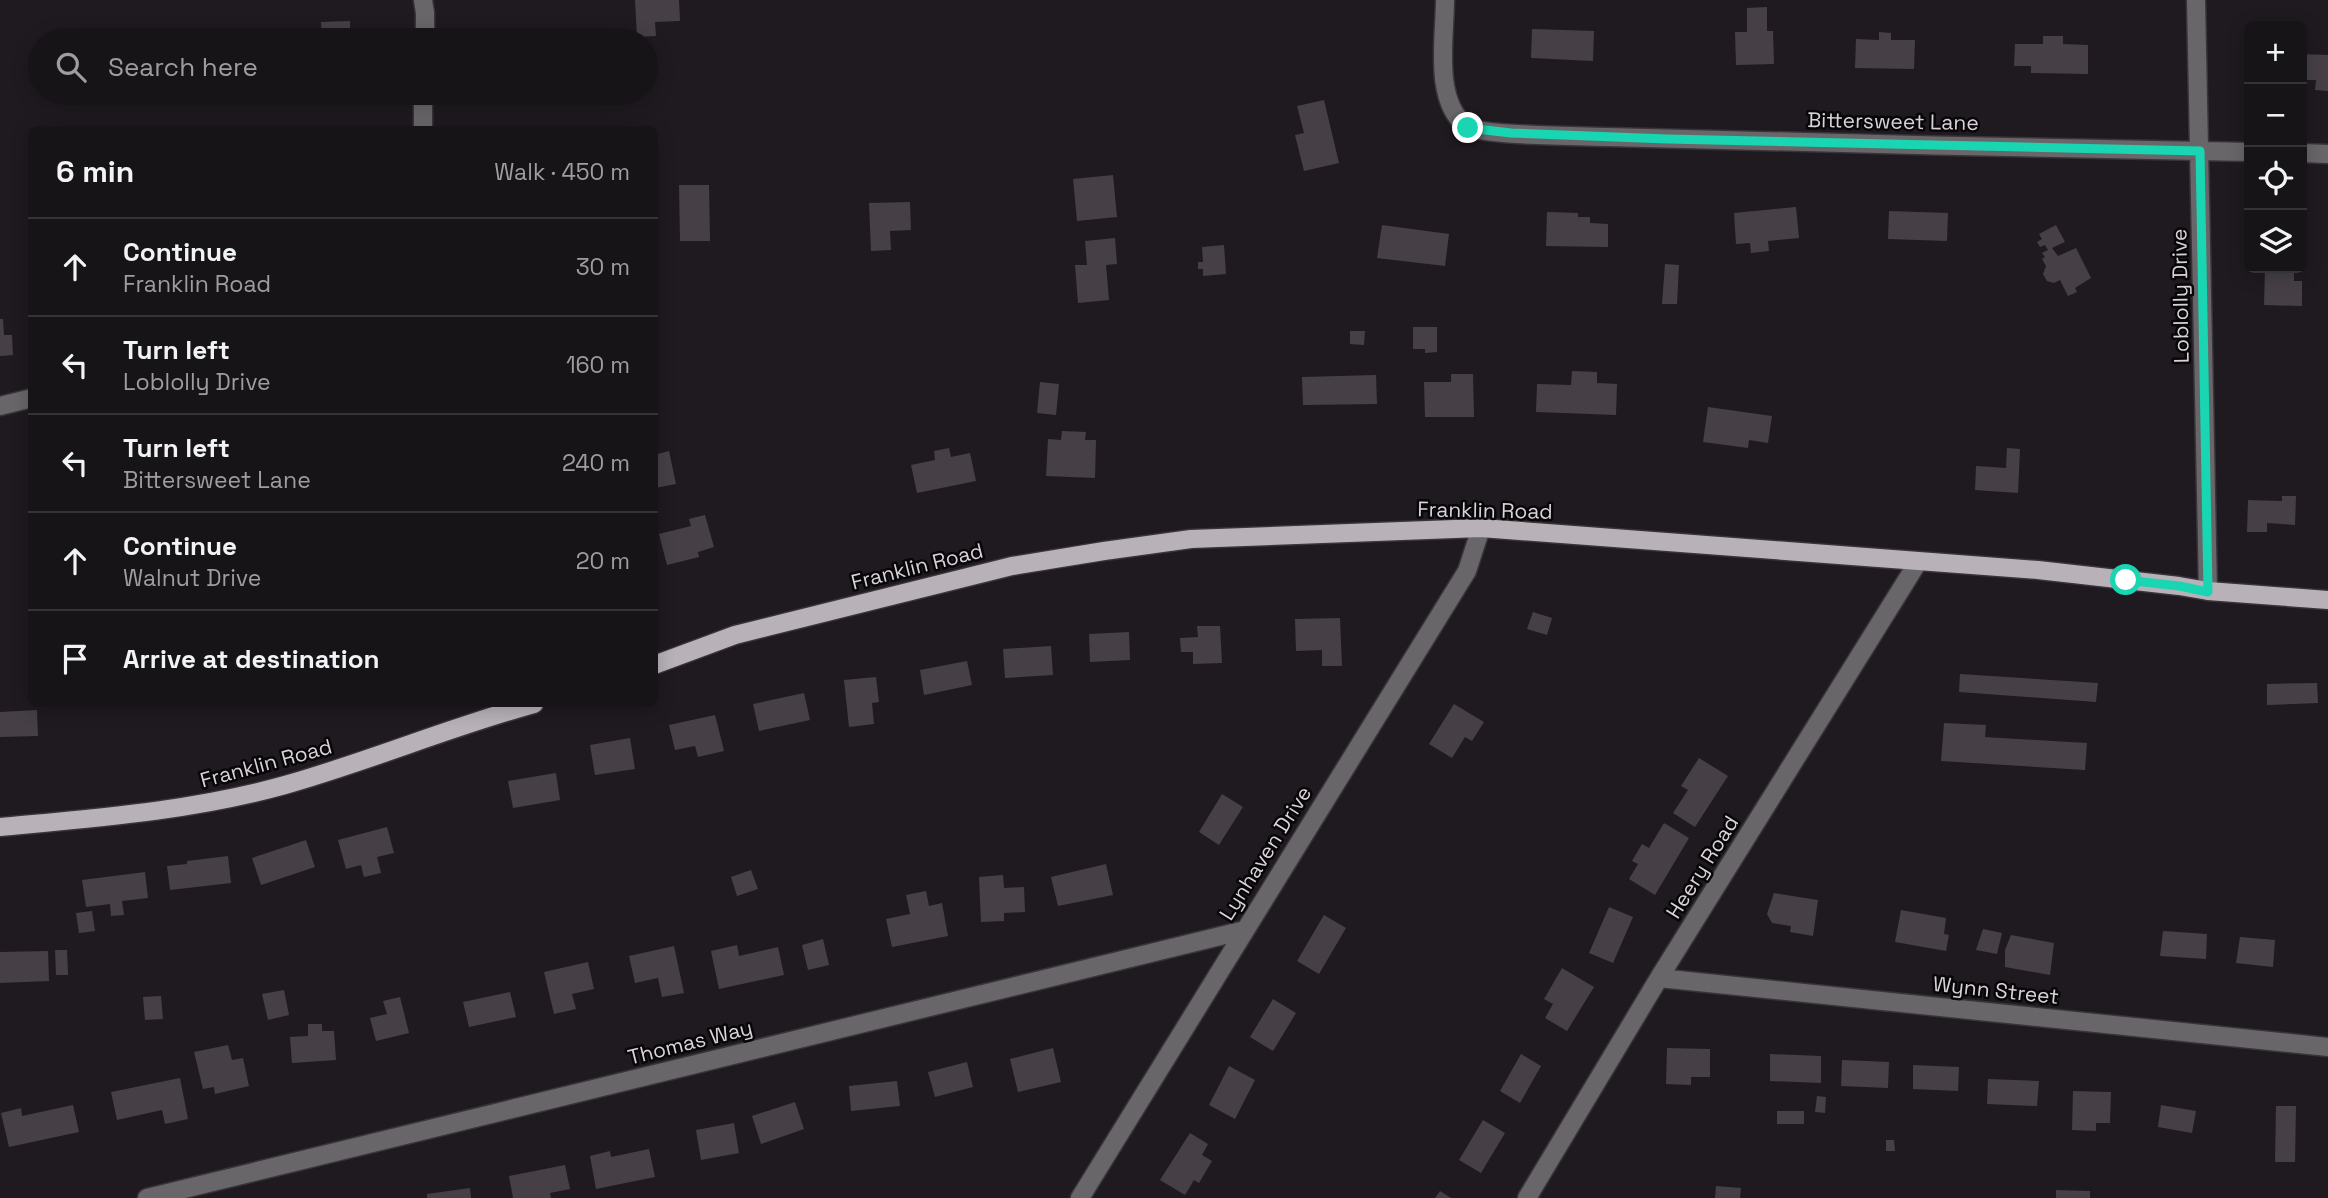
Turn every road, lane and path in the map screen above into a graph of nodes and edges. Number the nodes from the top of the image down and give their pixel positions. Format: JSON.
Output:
{"nodes":[{"id":1,"x":423,"y":0,"type":"edge"},
{"id":2,"x":1445,"y":0,"type":"edge"},
{"id":3,"x":2196,"y":0,"type":"edge"},
{"id":4,"x":425,"y":28,"type":"edge"},
{"id":5,"x":424,"y":105,"type":"edge"},
{"id":6,"x":423,"y":126,"type":"edge"},
{"id":7,"x":2200,"y":151,"type":"junction"},
{"id":8,"x":2244,"y":152,"type":"edge"},
{"id":9,"x":2307,"y":153,"type":"edge"},
{"id":10,"x":2328,"y":154,"type":"edge"},
{"id":11,"x":28,"y":399,"type":"edge"},
{"id":12,"x":0,"y":406,"type":"edge"},
{"id":13,"x":1481,"y":528,"type":"junction"},
{"id":14,"x":1918,"y":562,"type":"junction"},
{"id":15,"x":2208,"y":592,"type":"junction"},
{"id":16,"x":2328,"y":600,"type":"edge"},
{"id":17,"x":658,"y":664,"type":"edge"},
{"id":18,"x":525,"y":707,"type":"edge"},
{"id":19,"x":0,"y":827,"type":"edge"},
{"id":20,"x":1245,"y":930,"type":"junction"},
{"id":21,"x":1659,"y":978,"type":"junction"},
{"id":22,"x":2328,"y":1047,"type":"edge"},
{"id":23,"x":147,"y":1198,"type":"edge"},
{"id":24,"x":1080,"y":1198,"type":"edge"},
{"id":25,"x":1527,"y":1198,"type":"edge"}],
"edges":[{"from":1,"to":4,"type":"street"},
{"from":2,"to":7,"type":"street","name":"Bittersweet Lane"},
{"from":3,"to":7,"type":"street","name":"Loblolly Drive"},
{"from":5,"to":6,"type":"street"},
{"from":7,"to":8,"type":"street","name":"Bittersweet Lane"},
{"from":7,"to":15,"type":"street","name":"Loblolly Drive"},
{"from":9,"to":10,"type":"street"},
{"from":11,"to":12,"type":"street"},
{"from":13,"to":14,"type":"main road","name":"Franklin Road"},
{"from":13,"to":17,"type":"main road","name":"Franklin Road"},
{"from":13,"to":20,"type":"street","name":"Lynhaven Drive"},
{"from":14,"to":15,"type":"main road","name":"Franklin Road"},
{"from":14,"to":21,"type":"street","name":"Heery Road"},
{"from":15,"to":16,"type":"main road","name":"Franklin Road"},
{"from":18,"to":19,"type":"main road","name":"Franklin Road"},
{"from":20,"to":23,"type":"street","name":"Thomas Way"},
{"from":20,"to":24,"type":"street","name":"Lynhaven Drive"},
{"from":21,"to":22,"type":"street","name":"Wynn Street"},
{"from":21,"to":25,"type":"street","name":"Heery Road"}]}
